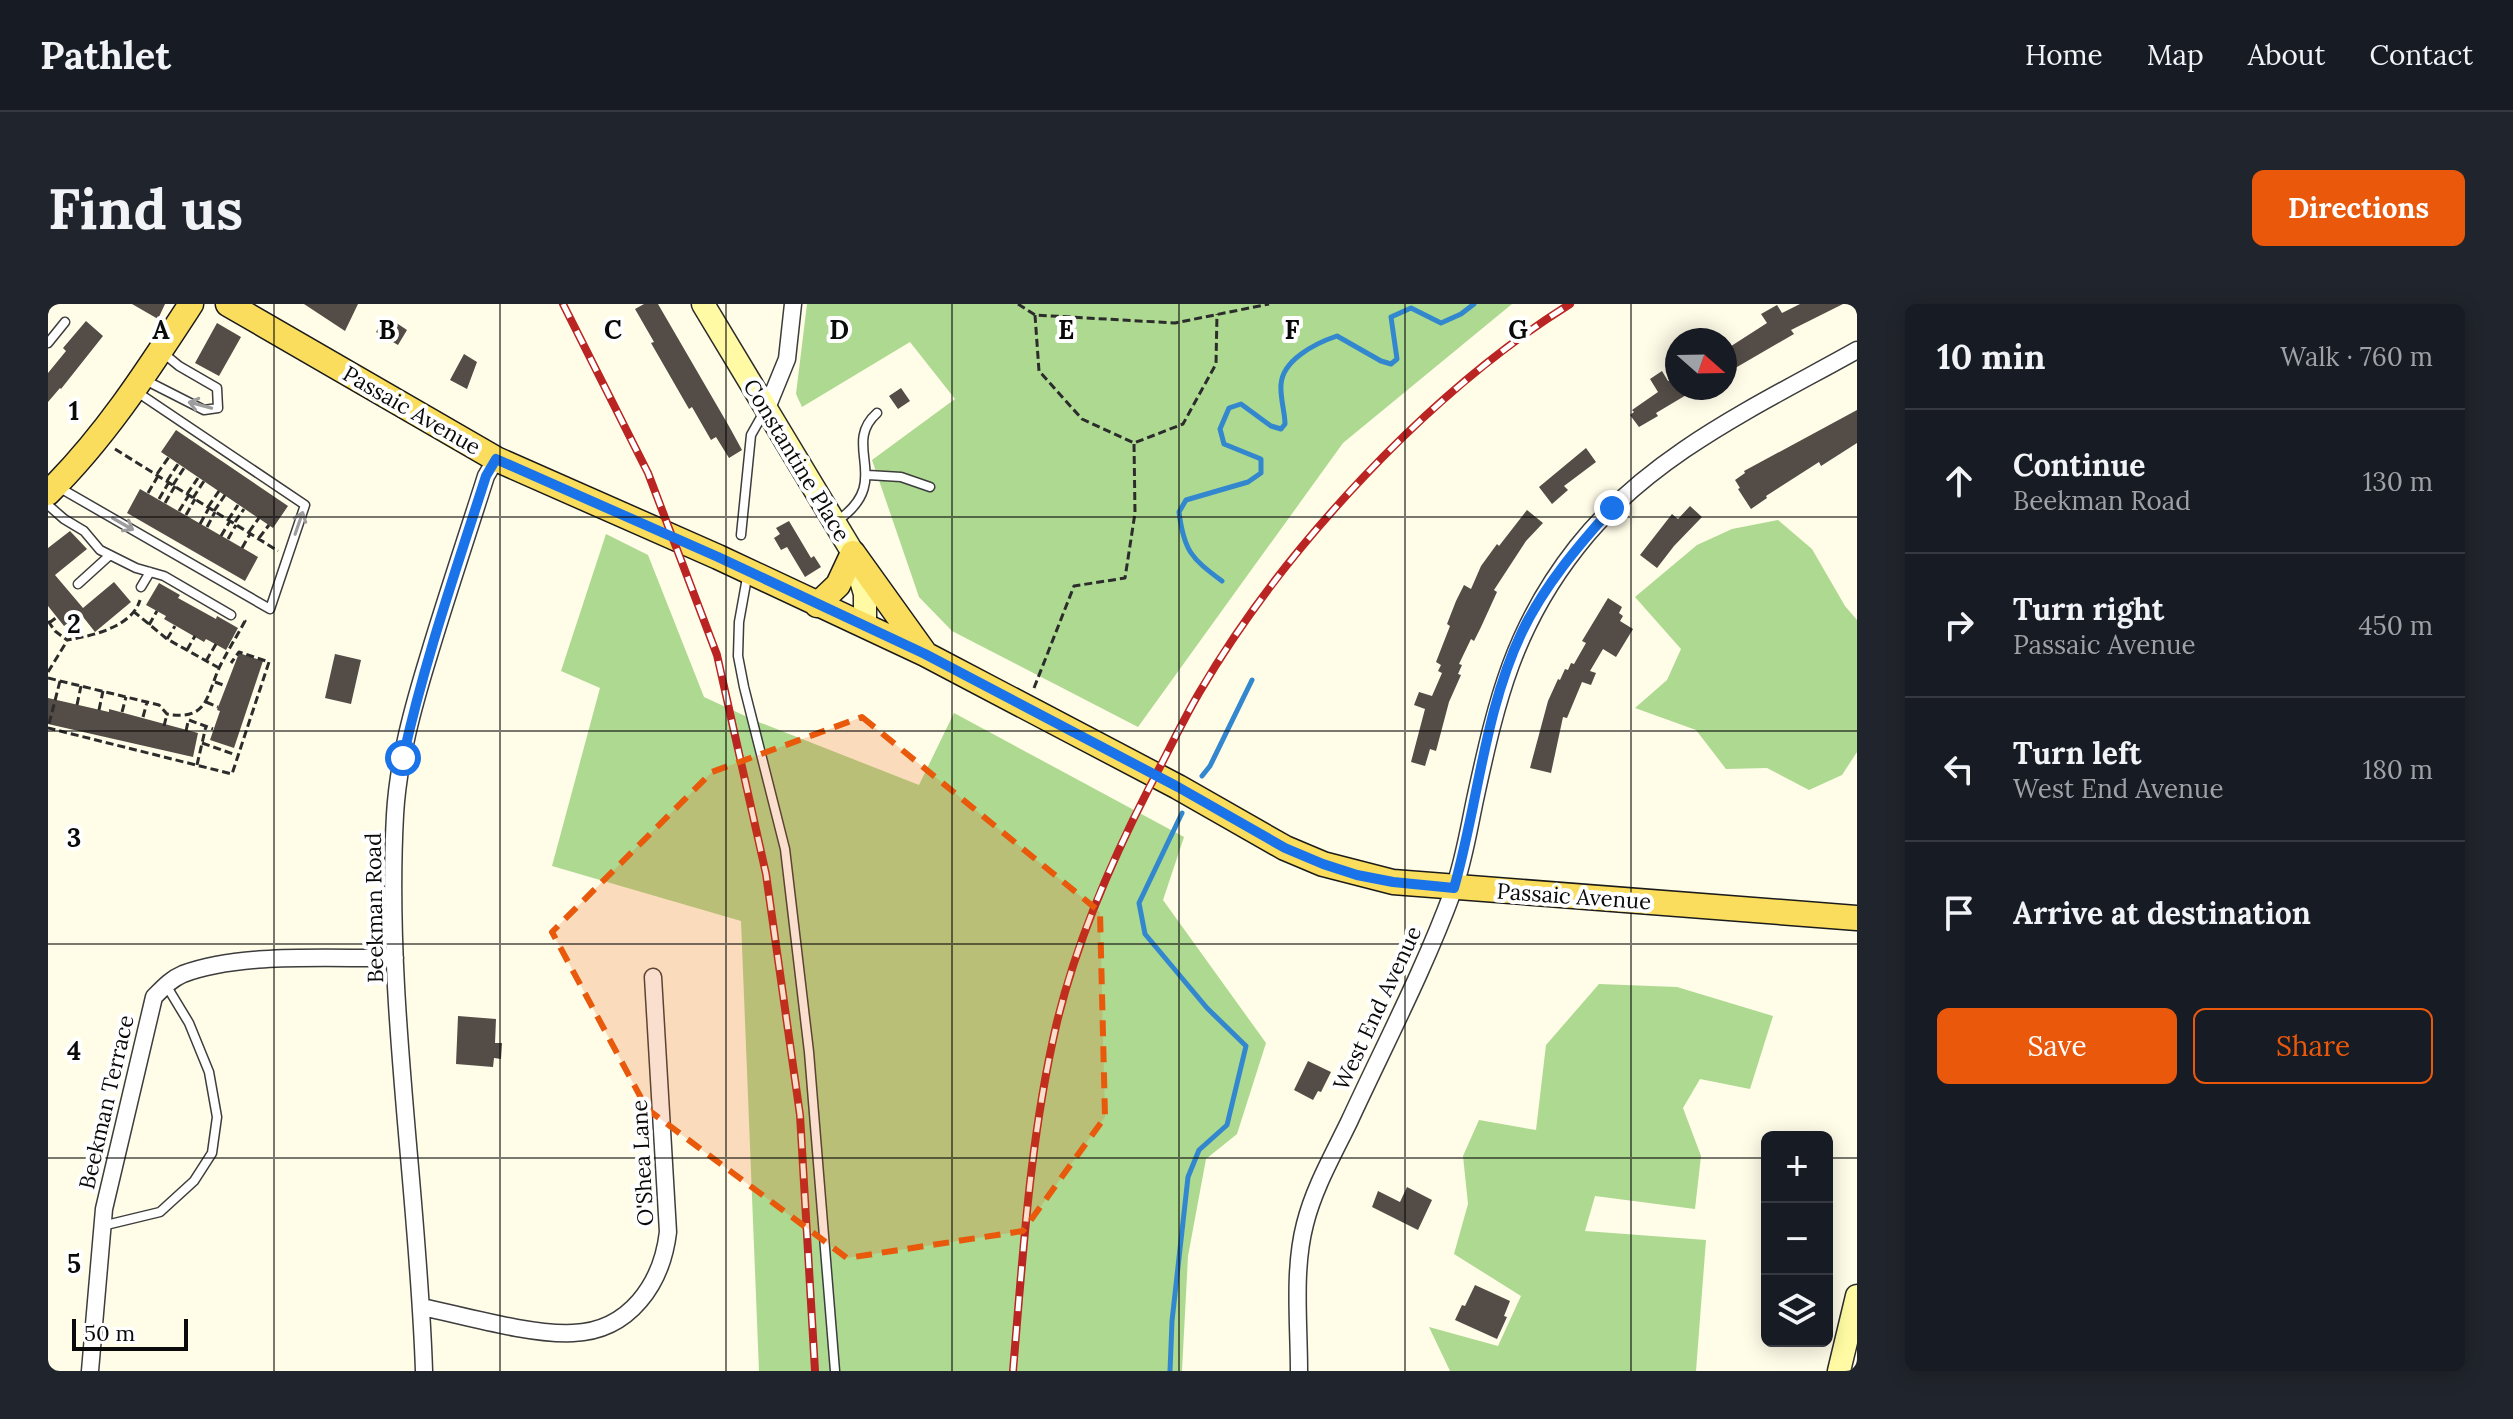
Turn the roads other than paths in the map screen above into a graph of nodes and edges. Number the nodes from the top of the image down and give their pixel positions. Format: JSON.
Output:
{"nodes":[{"id":1,"x":191,"y":304,"type":"edge"},
{"id":2,"x":228,"y":304,"type":"edge"},
{"id":3,"x":793,"y":304,"type":"edge"},
{"id":4,"x":709,"y":306,"type":"edge"},
{"id":5,"x":65,"y":322,"type":"dead end"},
{"id":6,"x":48,"y":343,"type":"edge"},
{"id":7,"x":1857,"y":350,"type":"edge"},
{"id":8,"x":161,"y":351,"type":"junction"},
{"id":9,"x":138,"y":384,"type":"junction"},
{"id":10,"x":767,"y":408,"type":"junction"},
{"id":11,"x":877,"y":413,"type":"dead end"},
{"id":12,"x":496,"y":459,"type":"junction"},
{"id":13,"x":868,"y":475,"type":"junction"},
{"id":14,"x":930,"y":487,"type":"dead end"},
{"id":15,"x":51,"y":494,"type":"edge"},
{"id":16,"x":833,"y":524,"type":"junction"},
{"id":17,"x":741,"y":535,"type":"dead end"},
{"id":18,"x":853,"y":553,"type":"junction"},
{"id":19,"x":110,"y":555,"type":"junction"},
{"id":20,"x":150,"y":572,"type":"junction"},
{"id":21,"x":748,"y":572,"type":"junction"},
{"id":22,"x":78,"y":584,"type":"dead end"},
{"id":23,"x":141,"y":587,"type":"dead end"},
{"id":24,"x":817,"y":605,"type":"junction"},
{"id":25,"x":231,"y":615,"type":"dead end"},
{"id":26,"x":865,"y":626,"type":"junction"},
{"id":27,"x":925,"y":654,"type":"junction"},
{"id":28,"x":1454,"y":888,"type":"junction"},
{"id":29,"x":1857,"y":918,"type":"edge"},
{"id":30,"x":395,"y":958,"type":"junction"},
{"id":31,"x":653,"y":977,"type":"dead end"},
{"id":32,"x":166,"y":984,"type":"junction"},
{"id":33,"x":101,"y":1227,"type":"junction"},
{"id":34,"x":1857,"y":1296,"type":"edge"},
{"id":35,"x":422,"y":1307,"type":"junction"},
{"id":36,"x":90,"y":1371,"type":"edge"},
{"id":37,"x":424,"y":1371,"type":"edge"},
{"id":38,"x":835,"y":1371,"type":"edge"},
{"id":39,"x":1299,"y":1371,"type":"edge"},
{"id":40,"x":1839,"y":1371,"type":"edge"}],
"edges":[{"from":1,"to":8,"type":"main road"},
{"from":2,"to":12,"type":"main road","name":"Passaic Avenue"},
{"from":3,"to":10,"type":"street"},
{"from":4,"to":10,"type":"street","name":"Constantine Place"},
{"from":5,"to":6,"type":"lane"},
{"from":7,"to":28,"type":"street","name":"West End Avenue"},
{"from":8,"to":9,"type":"main road"},
{"from":8,"to":9,"type":"lane","one_way":true},
{"from":9,"to":15,"type":"main road"},
{"from":15,"to":9,"type":"lane","one_way":true},
{"from":10,"to":16,"type":"street","name":"Constantine Place"},
{"from":10,"to":17,"type":"lane"},
{"from":11,"to":13,"type":"lane"},
{"from":12,"to":21,"type":"main road","name":"Passaic Avenue"},
{"from":12,"to":30,"type":"street","name":"Beekman Road"},
{"from":13,"to":14,"type":"lane"},
{"from":13,"to":16,"type":"lane"},
{"from":15,"to":19,"type":"lane"},
{"from":16,"to":18,"type":"street","name":"Constantine Place"},
{"from":18,"to":24,"type":"main road"},
{"from":18,"to":26,"type":"street","name":"Constantine Place"},
{"from":18,"to":27,"type":"main road"},
{"from":19,"to":20,"type":"lane"},
{"from":19,"to":22,"type":"lane"},
{"from":20,"to":23,"type":"lane"},
{"from":20,"to":25,"type":"lane"},
{"from":21,"to":24,"type":"main road","name":"Passaic Avenue"},
{"from":21,"to":38,"type":"lane"},
{"from":24,"to":26,"type":"main road","name":"Passaic Avenue"},
{"from":26,"to":27,"type":"main road","name":"Passaic Avenue"},
{"from":27,"to":28,"type":"main road","name":"Passaic Avenue"},
{"from":28,"to":29,"type":"main road","name":"Passaic Avenue"},
{"from":28,"to":39,"type":"street","name":"West End Avenue"},
{"from":30,"to":32,"type":"street"},
{"from":30,"to":35,"type":"street","name":"Beekman Road"},
{"from":31,"to":35,"type":"street","name":"O'Shea Lane"},
{"from":32,"to":33,"type":"street","name":"Beekman Terrace"},
{"from":32,"to":33,"type":"lane"},
{"from":33,"to":36,"type":"street","name":"Beekman Terrace"},
{"from":34,"to":40,"type":"street"},
{"from":35,"to":37,"type":"street","name":"Beekman Road"}]}
